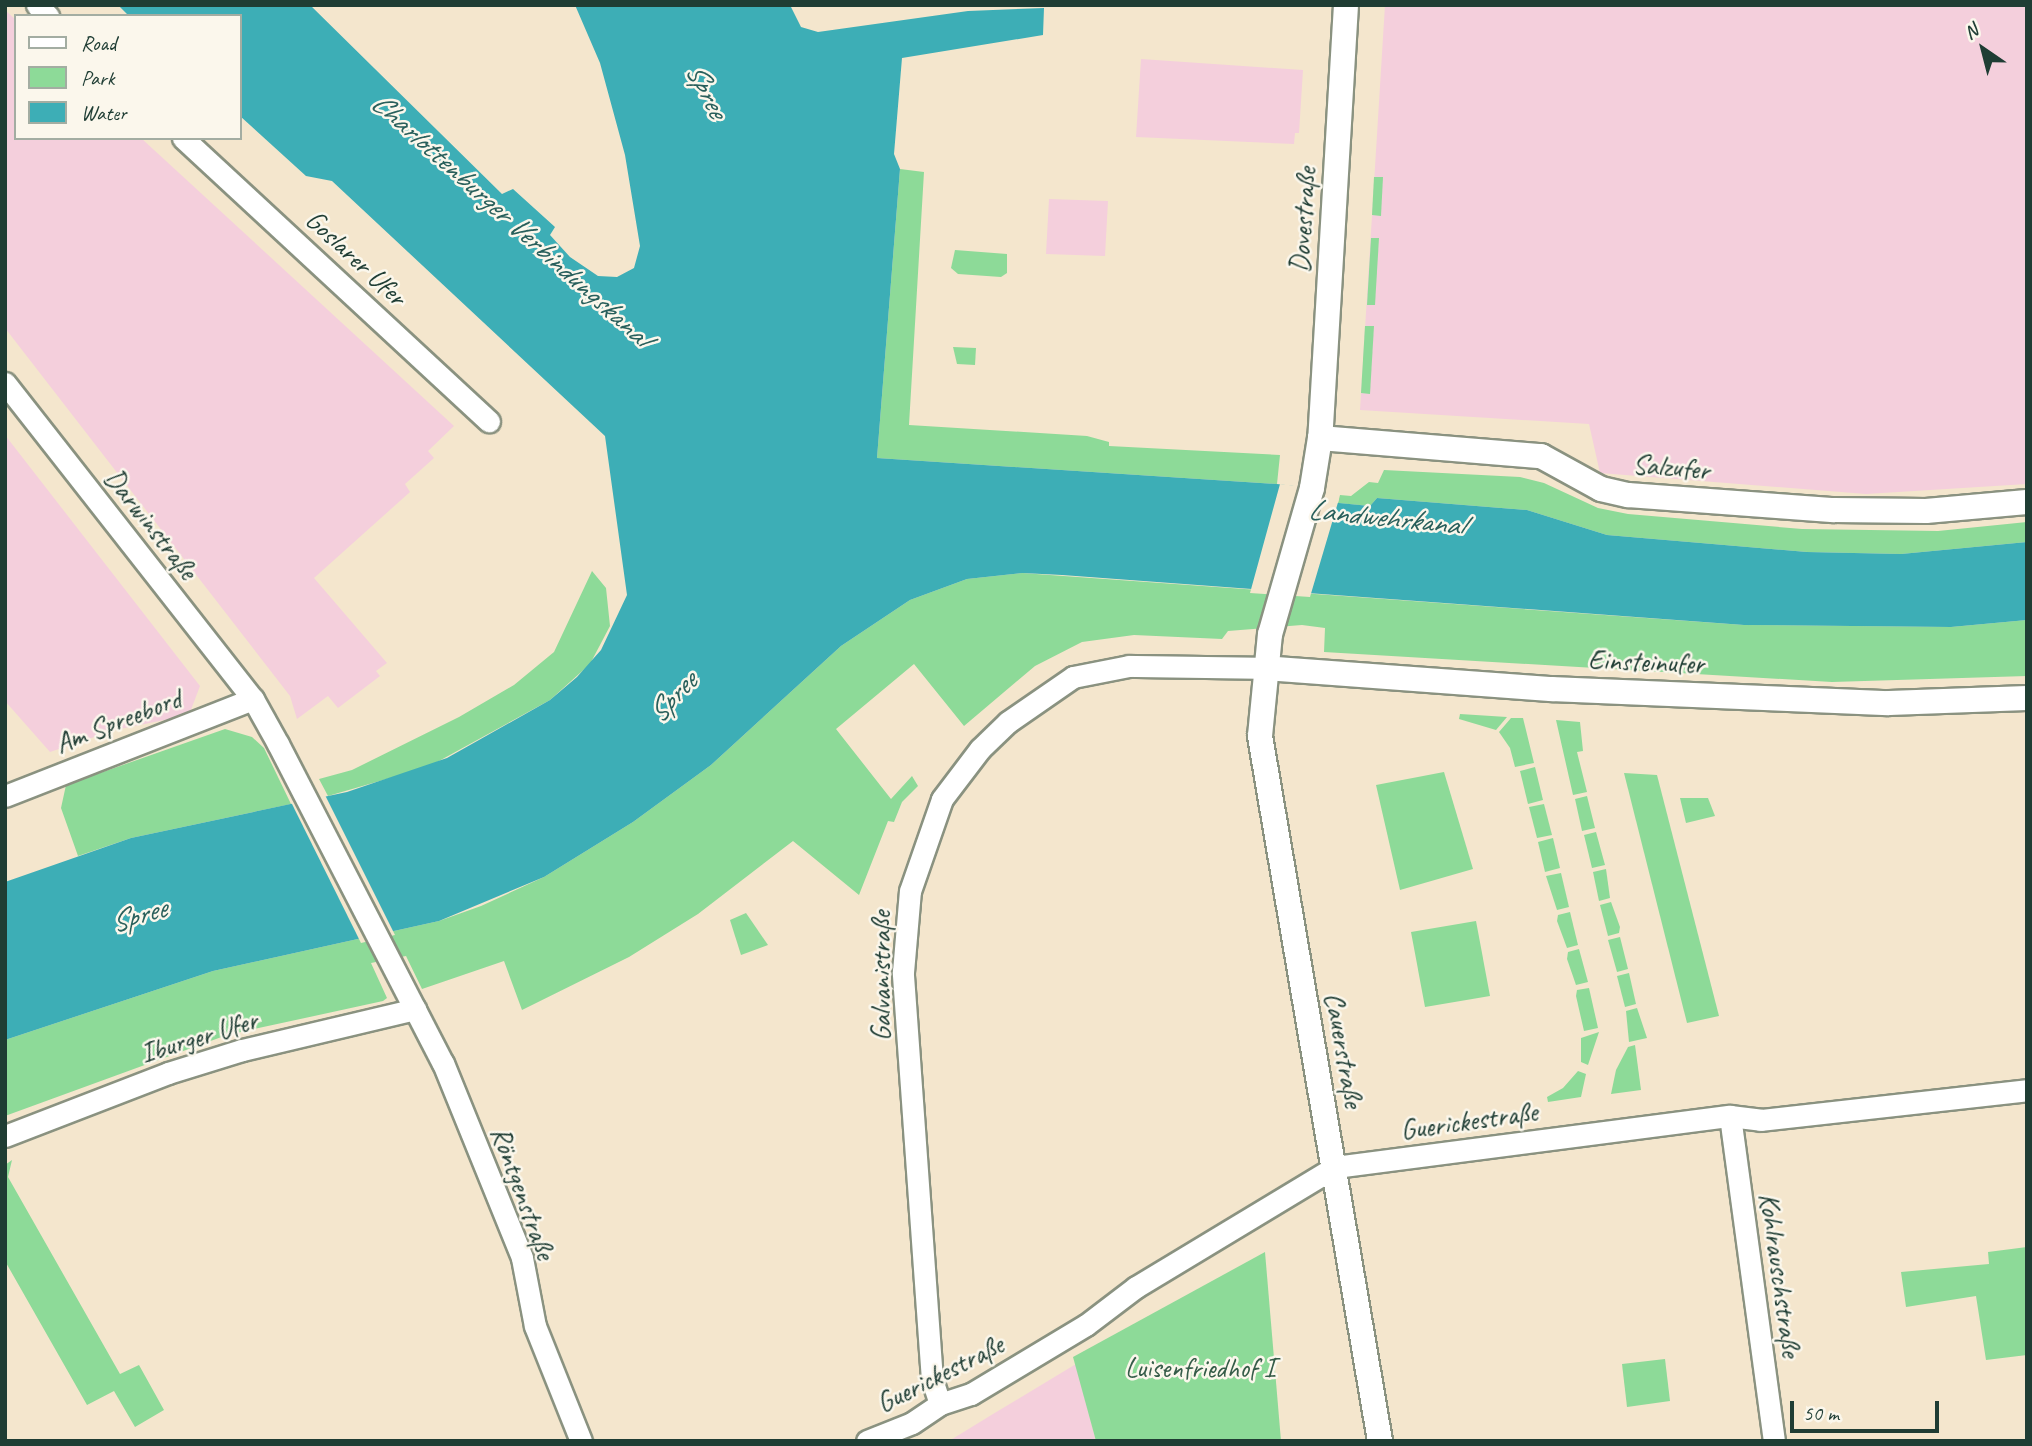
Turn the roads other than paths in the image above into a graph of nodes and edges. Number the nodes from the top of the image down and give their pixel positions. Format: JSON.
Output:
{"nodes":[{"id":1,"x":1346,"y":5,"type":"edge"},
{"id":2,"x":185,"y":140,"type":"edge"},
{"id":3,"x":5,"y":383,"type":"edge"},
{"id":4,"x":489,"y":421,"type":"dead end"},
{"id":5,"x":1320,"y":438,"type":"junction"},
{"id":6,"x":2027,"y":502,"type":"edge"},
{"id":7,"x":1277,"y":611,"type":"joint"},
{"id":8,"x":1264,"y":668,"type":"junction"},
{"id":9,"x":2027,"y":698,"type":"edge"},
{"id":10,"x":253,"y":699,"type":"junction"},
{"id":11,"x":5,"y":796,"type":"edge"},
{"id":12,"x":387,"y":960,"type":"joint"},
{"id":13,"x":415,"y":1009,"type":"junction"},
{"id":14,"x":2027,"y":1090,"type":"edge"},
{"id":15,"x":1730,"y":1116,"type":"junction"},
{"id":16,"x":5,"y":1136,"type":"edge"},
{"id":17,"x":1335,"y":1167,"type":"junction"},
{"id":18,"x":940,"y":1404,"type":"junction"},
{"id":19,"x":581,"y":1441,"type":"edge"},
{"id":20,"x":867,"y":1441,"type":"edge"},
{"id":21,"x":1380,"y":1441,"type":"edge"},
{"id":22,"x":1774,"y":1441,"type":"edge"}],
"edges":[{"from":1,"to":5,"type":"street","name":"Dovestraße"},
{"from":2,"to":4,"type":"street","name":"Goslarer Ufer"},
{"from":3,"to":10,"type":"street","name":"Darwinstraße"},
{"from":5,"to":6,"type":"street","name":"Salzufer"},
{"from":5,"to":7,"type":"street","name":"Dovestraße"},
{"from":7,"to":8,"type":"street","name":"Cauerstraße"},
{"from":8,"to":9,"type":"street","name":"Einsteinufer"},
{"from":8,"to":17,"type":"street","name":"Cauerstraße"},
{"from":8,"to":18,"type":"street","name":"Galvanistraße"},
{"from":10,"to":11,"type":"street","name":"Am Spreebord"},
{"from":10,"to":12,"type":"street","name":"Darwinstraße"},
{"from":12,"to":13,"type":"street","name":"Röntgenstraße"},
{"from":13,"to":16,"type":"street","name":"Iburger Ufer"},
{"from":13,"to":19,"type":"street","name":"Röntgenstraße"},
{"from":14,"to":15,"type":"street","name":"Guerickestraße"},
{"from":15,"to":17,"type":"street","name":"Guerickestraße"},
{"from":15,"to":22,"type":"street","name":"Kohlrauschstraße"},
{"from":17,"to":18,"type":"street","name":"Guerickestraße"},
{"from":17,"to":21,"type":"street","name":"Cauerstraße"},
{"from":18,"to":20,"type":"street","name":"Guerickestraße"}]}
